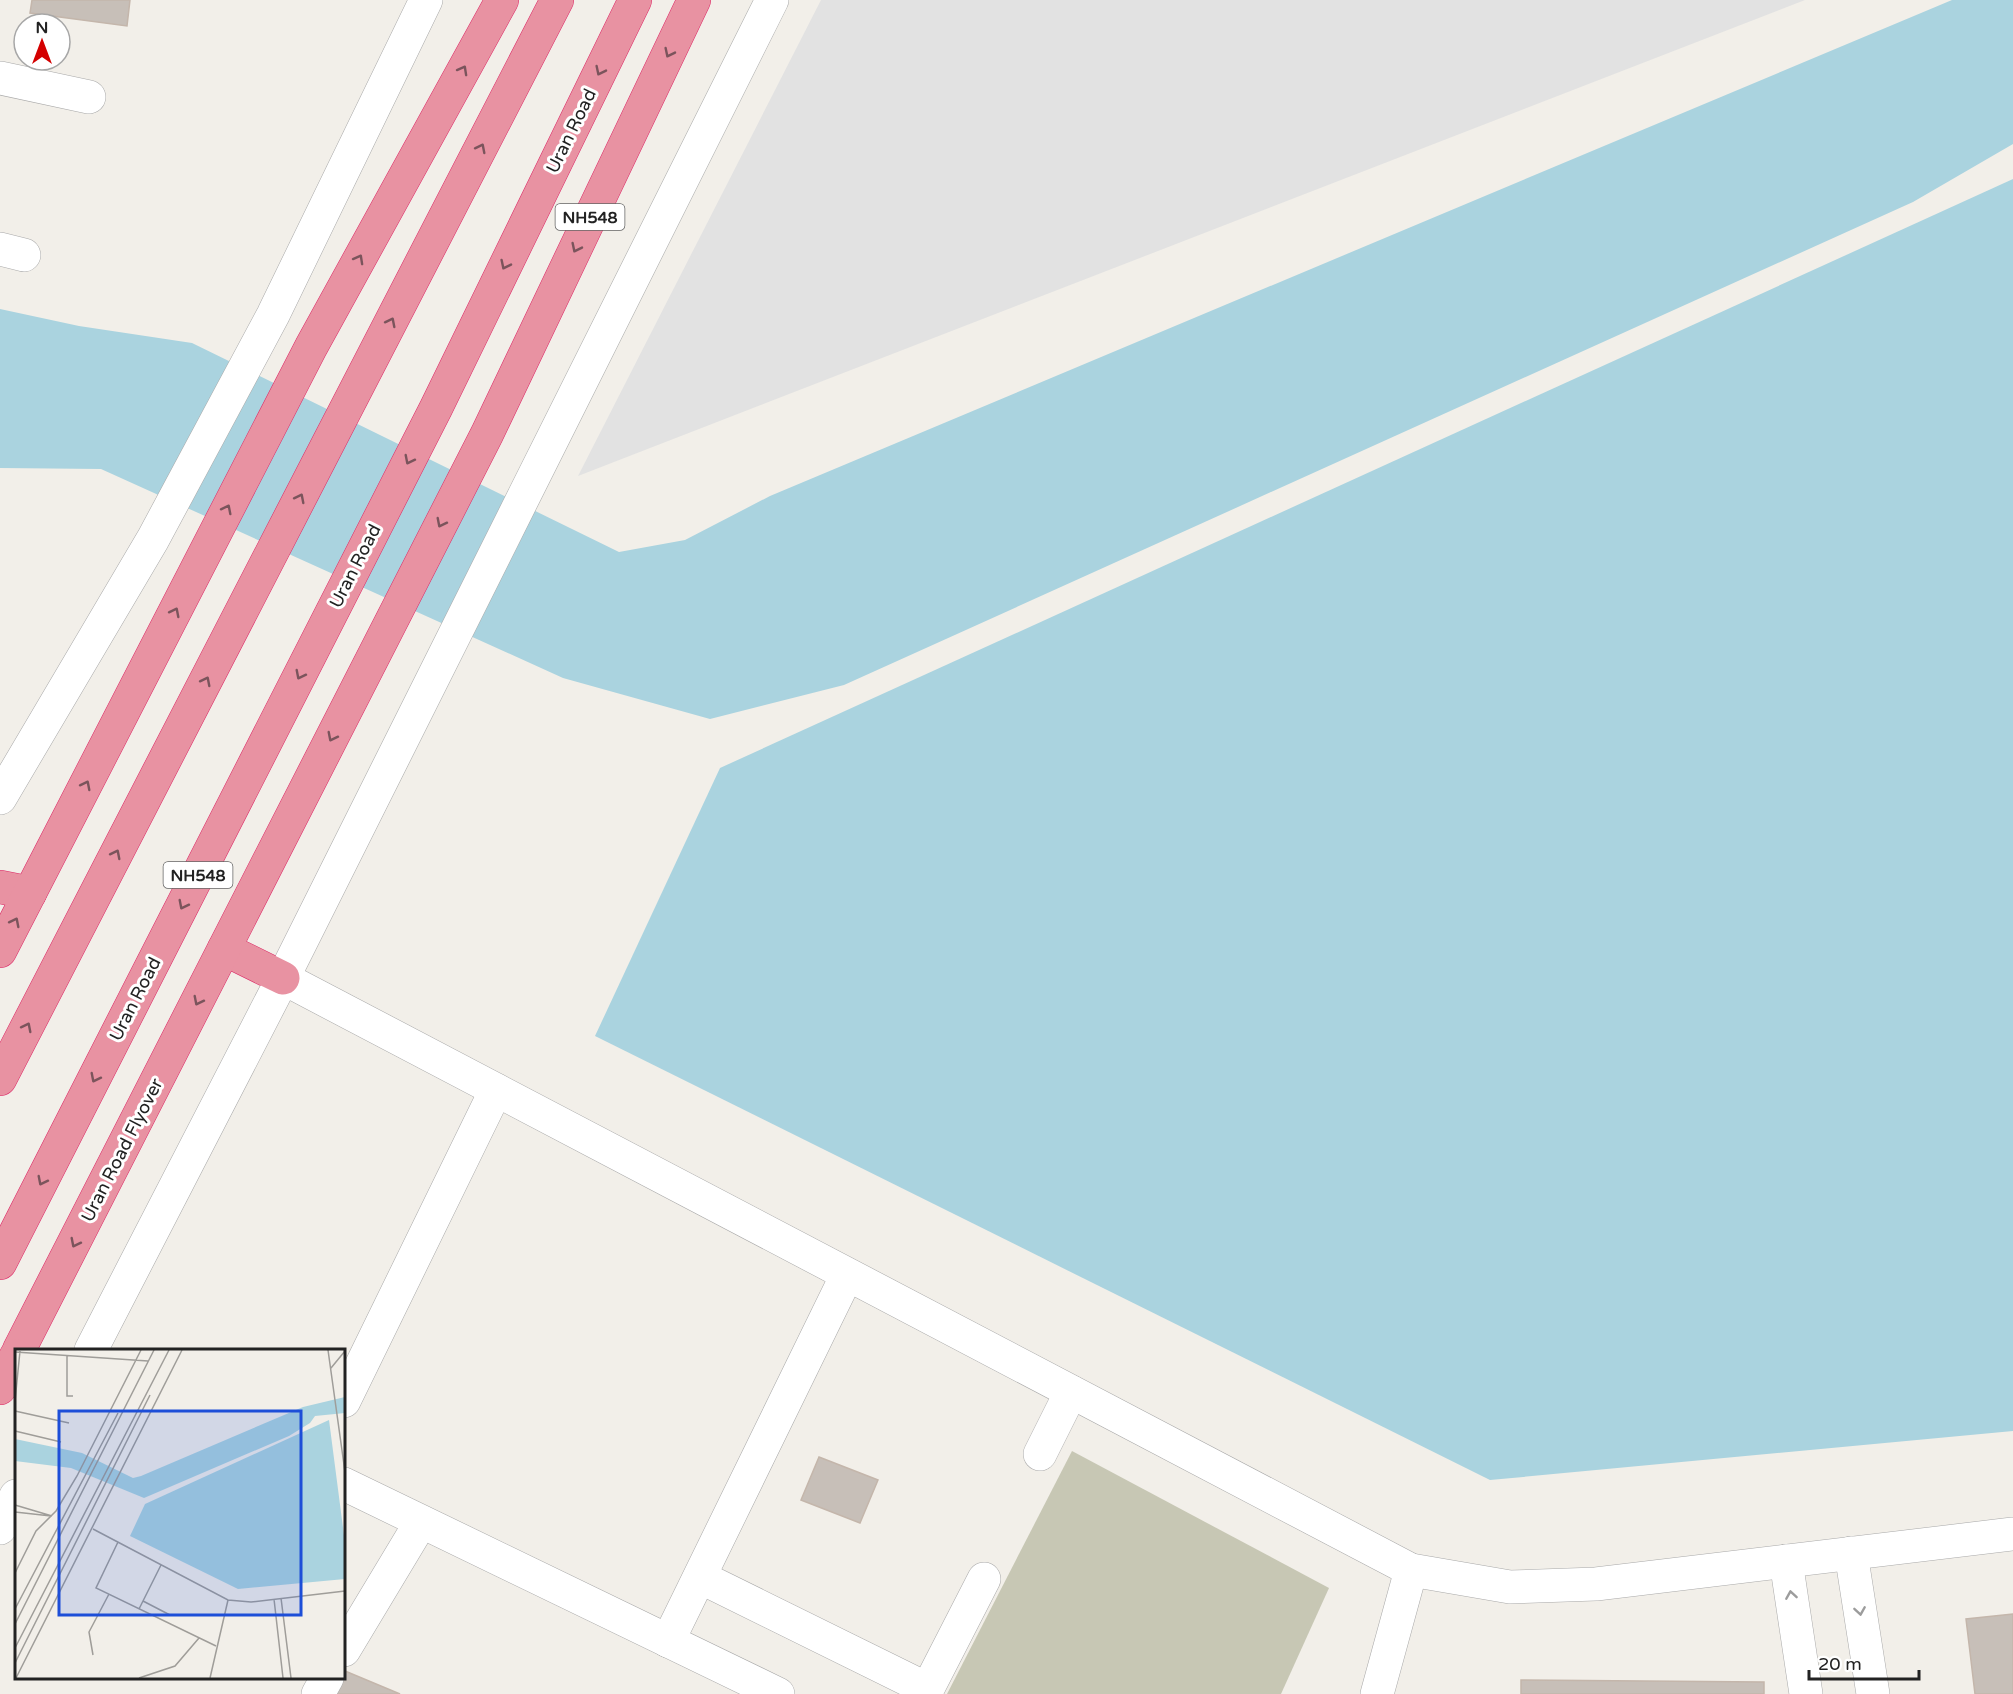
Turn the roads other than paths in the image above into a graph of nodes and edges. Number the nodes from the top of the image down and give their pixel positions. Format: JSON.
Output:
{"nodes":[{"id":1,"x":426,"y":0,"type":"edge"},
{"id":2,"x":502,"y":0,"type":"edge"},
{"id":3,"x":557,"y":0,"type":"edge"},
{"id":4,"x":635,"y":0,"type":"edge"},
{"id":5,"x":694,"y":0,"type":"edge"},
{"id":6,"x":772,"y":0,"type":"edge"},
{"id":7,"x":0,"y":78,"type":"edge"},
{"id":8,"x":89,"y":97,"type":"dead end"},
{"id":9,"x":0,"y":798,"type":"edge"},
{"id":10,"x":15,"y":890,"type":"edge"},
{"id":11,"x":224,"y":949,"type":"junction"},
{"id":12,"x":0,"y":951,"type":"edge"},
{"id":13,"x":283,"y":978,"type":"junction"},
{"id":14,"x":0,"y":1079,"type":"edge"},
{"id":15,"x":496,"y":1090,"type":"junction"},
{"id":16,"x":0,"y":1263,"type":"edge"},
{"id":17,"x":847,"y":1275,"type":"junction"},
{"id":18,"x":20,"y":1349,"type":"edge"},
{"id":19,"x":92,"y":1349,"type":"edge"},
{"id":20,"x":15,"y":1358,"type":"edge"},
{"id":21,"x":0,"y":1388,"type":"edge"},
{"id":22,"x":1071,"y":1392,"type":"junction"},
{"id":23,"x":345,"y":1399,"type":"edge"},
{"id":24,"x":1040,"y":1454,"type":"dead end"},
{"id":25,"x":345,"y":1484,"type":"edge"},
{"id":26,"x":15,"y":1498,"type":"edge"},
{"id":27,"x":421,"y":1522,"type":"junction"},
{"id":28,"x":0,"y":1528,"type":"edge"},
{"id":29,"x":2013,"y":1534,"type":"edge"},
{"id":30,"x":1851,"y":1553,"type":"junction"},
{"id":31,"x":1786,"y":1561,"type":"junction"},
{"id":32,"x":1411,"y":1570,"type":"junction"},
{"id":33,"x":700,"y":1577,"type":"junction"},
{"id":34,"x":984,"y":1579,"type":"dead end"},
{"id":35,"x":668,"y":1641,"type":"junction"},
{"id":36,"x":345,"y":1648,"type":"edge"},
{"id":37,"x":326,"y":1679,"type":"edge"},
{"id":38,"x":926,"y":1692,"type":"edge"},
{"id":39,"x":318,"y":1694,"type":"edge"},
{"id":40,"x":778,"y":1694,"type":"edge"},
{"id":41,"x":1377,"y":1694,"type":"edge"},
{"id":42,"x":1806,"y":1694,"type":"edge"},
{"id":43,"x":1873,"y":1694,"type":"edge"}],
"edges":[{"from":1,"to":9,"type":"street"},
{"from":10,"to":2,"type":"highway","one_way":true},
{"from":14,"to":3,"type":"highway","one_way":true},
{"from":4,"to":16,"type":"highway","name":"Uran Road","number":"NH548","one_way":true},
{"from":5,"to":11,"type":"highway","number":"NH548","one_way":true},
{"from":6,"to":13,"type":"street"},
{"from":7,"to":8,"type":"street"},
{"from":12,"to":10,"type":"highway","one_way":true},
{"from":11,"to":13,"type":"highway"},
{"from":11,"to":18,"type":"highway","name":"Uran Road Flyover","number":"NH548","one_way":true},
{"from":13,"to":15,"type":"street"},
{"from":13,"to":19,"type":"street"},
{"from":15,"to":17,"type":"street"},
{"from":15,"to":23,"type":"street"},
{"from":17,"to":22,"type":"street"},
{"from":17,"to":33,"type":"street"},
{"from":20,"to":21,"type":"highway"},
{"from":22,"to":24,"type":"street"},
{"from":22,"to":32,"type":"street"},
{"from":25,"to":27,"type":"street"},
{"from":26,"to":28,"type":"street"},
{"from":27,"to":35,"type":"street"},
{"from":27,"to":36,"type":"street"},
{"from":29,"to":30,"type":"street"},
{"from":30,"to":31,"type":"street"},
{"from":30,"to":43,"type":"street","one_way":true},
{"from":31,"to":32,"type":"street"},
{"from":42,"to":31,"type":"street","one_way":true},
{"from":32,"to":41,"type":"street"},
{"from":33,"to":35,"type":"street"},
{"from":33,"to":38,"type":"street"},
{"from":34,"to":38,"type":"street"},
{"from":35,"to":40,"type":"street"},
{"from":37,"to":39,"type":"street"}]}
